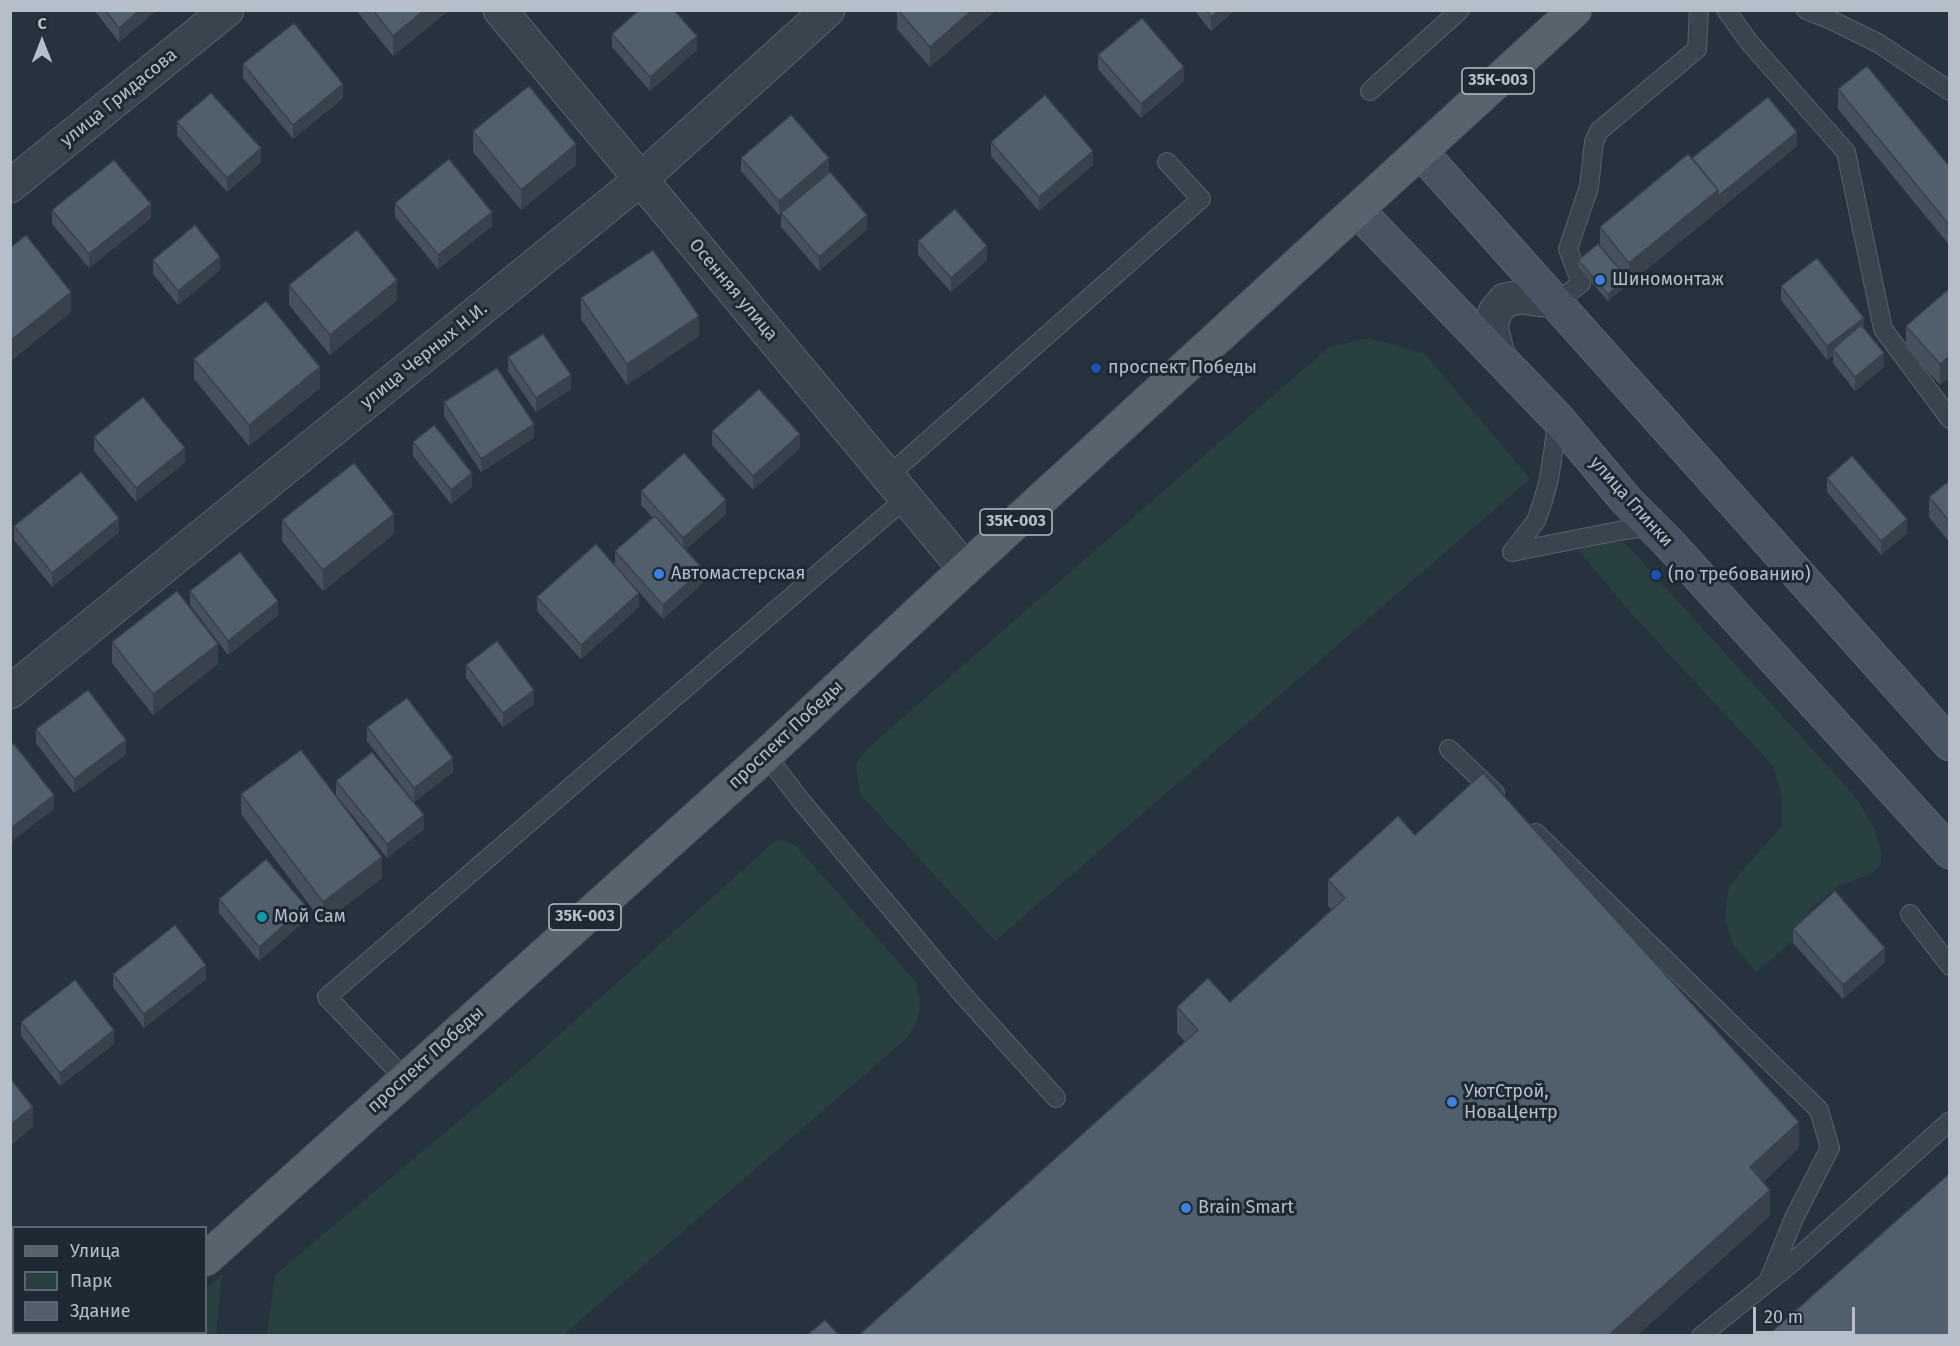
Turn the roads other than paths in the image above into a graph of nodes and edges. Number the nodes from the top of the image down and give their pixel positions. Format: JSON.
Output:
{"nodes":[{"id":1,"x":227,"y":10,"type":"edge"},
{"id":2,"x":501,"y":10,"type":"edge"},
{"id":3,"x":828,"y":10,"type":"edge"},
{"id":4,"x":1460,"y":10,"type":"edge"},
{"id":5,"x":1575,"y":10,"type":"edge"},
{"id":6,"x":1699,"y":10,"type":"edge"},
{"id":7,"x":1726,"y":10,"type":"edge"},
{"id":8,"x":1806,"y":10,"type":"edge"},
{"id":9,"x":1370,"y":91,"type":"dead end"},
{"id":10,"x":1950,"y":91,"type":"edge"},
{"id":11,"x":1421,"y":152,"type":"junction"},
{"id":12,"x":1167,"y":162,"type":"dead end"},
{"id":13,"x":641,"y":179,"type":"junction"},
{"id":14,"x":10,"y":186,"type":"edge"},
{"id":15,"x":1357,"y":210,"type":"junction"},
{"id":16,"x":1557,"y":302,"type":"junction"},
{"id":17,"x":1498,"y":355,"type":"junction"},
{"id":18,"x":1558,"y":419,"type":"junction"},
{"id":19,"x":1950,"y":419,"type":"edge"},
{"id":20,"x":897,"y":487,"type":"junction"},
{"id":21,"x":1666,"y":540,"type":"junction"},
{"id":22,"x":965,"y":569,"type":"junction"},
{"id":23,"x":10,"y":692,"type":"edge"},
{"id":24,"x":1950,"y":744,"type":"edge"},
{"id":25,"x":1449,"y":749,"type":"dead end"},
{"id":26,"x":766,"y":755,"type":"junction"},
{"id":27,"x":1508,"y":806,"type":"edge"},
{"id":28,"x":1525,"y":823,"type":"edge"},
{"id":29,"x":1950,"y":852,"type":"edge"},
{"id":30,"x":1910,"y":914,"type":"dead end"},
{"id":31,"x":1950,"y":966,"type":"edge"},
{"id":32,"x":405,"y":1079,"type":"junction"},
{"id":33,"x":1056,"y":1098,"type":"dead end"},
{"id":34,"x":1950,"y":1121,"type":"edge"},
{"id":35,"x":207,"y":1258,"type":"edge"},
{"id":36,"x":1768,"y":1282,"type":"junction"},
{"id":37,"x":1701,"y":1335,"type":"edge"}],
"edges":[{"from":1,"to":14,"type":"street","name":"улица Гридасова"},
{"from":2,"to":13,"type":"street","name":"Осенняя улица"},
{"from":3,"to":13,"type":"street","name":"улица Черных Н.И."},
{"from":4,"to":9,"type":"lane"},
{"from":5,"to":11,"type":"main road","name":"проспект Победы","number":"35К-003"},
{"from":6,"to":16,"type":"lane"},
{"from":7,"to":19,"type":"lane"},
{"from":8,"to":10,"type":"lane"},
{"from":11,"to":15,"type":"main road","name":"проспект Победы","number":"35К-003"},
{"from":11,"to":16,"type":"main road"},
{"from":12,"to":20,"type":"lane"},
{"from":13,"to":20,"type":"street","name":"Осенняя улица"},
{"from":13,"to":23,"type":"street","name":"улица Черных Н.И."},
{"from":15,"to":17,"type":"main road","name":"улица Глинки"},
{"from":15,"to":22,"type":"main road","name":"проспект Победы","number":"35К-003"},
{"from":16,"to":17,"type":"street"},
{"from":16,"to":24,"type":"main road"},
{"from":17,"to":18,"type":"main road","name":"улица Глинки"},
{"from":18,"to":21,"type":"main road","name":"улица Глинки"},
{"from":18,"to":21,"type":"lane"},
{"from":20,"to":22,"type":"street","name":"Осенняя улица"},
{"from":20,"to":32,"type":"lane"},
{"from":21,"to":29,"type":"main road","name":"улица Глинки"},
{"from":22,"to":26,"type":"main road","name":"проспект Победы","number":"35К-003"},
{"from":25,"to":27,"type":"lane"},
{"from":26,"to":32,"type":"main road","name":"проспект Победы","number":"35К-003"},
{"from":26,"to":33,"type":"lane"},
{"from":28,"to":36,"type":"lane"},
{"from":30,"to":31,"type":"lane"},
{"from":32,"to":35,"type":"main road","name":"проспект Победы","number":"35К-003"},
{"from":34,"to":36,"type":"lane"},
{"from":36,"to":37,"type":"lane"}]}
